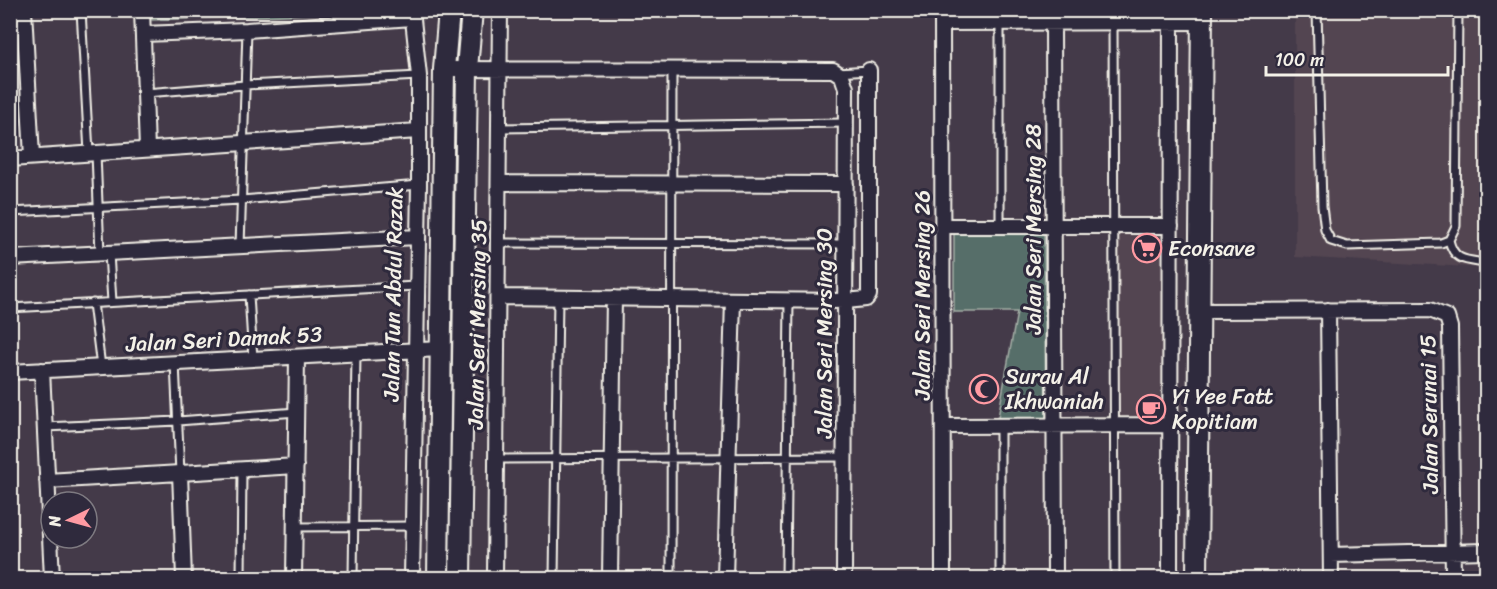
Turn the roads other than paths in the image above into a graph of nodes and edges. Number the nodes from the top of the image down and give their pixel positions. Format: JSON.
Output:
{"nodes":[{"id":1,"x":24,"y":10,"type":"edge"},
{"id":2,"x":81,"y":10,"type":"edge"},
{"id":3,"x":141,"y":10,"type":"edge"},
{"id":4,"x":449,"y":10,"type":"edge"},
{"id":5,"x":472,"y":10,"type":"edge"},
{"id":6,"x":500,"y":10,"type":"edge"},
{"id":7,"x":1317,"y":10,"type":"edge"},
{"id":8,"x":1458,"y":10,"type":"edge"},
{"id":9,"x":412,"y":14,"type":"edge"},
{"id":10,"x":942,"y":17,"type":"edge"},
{"id":11,"x":1186,"y":18,"type":"edge"},
{"id":12,"x":1053,"y":22,"type":"junction"},
{"id":13,"x":1113,"y":22,"type":"junction"},
{"id":14,"x":1000,"y":23,"type":"junction"},
{"id":15,"x":247,"y":30,"type":"junction"},
{"id":16,"x":143,"y":34,"type":"junction"},
{"id":17,"x":444,"y":69,"type":"junction"},
{"id":18,"x":467,"y":69,"type":"junction"},
{"id":19,"x":500,"y":69,"type":"junction"},
{"id":20,"x":672,"y":70,"type":"junction"},
{"id":21,"x":869,"y":70,"type":"joint"},
{"id":22,"x":838,"y":72,"type":"junction"},
{"id":23,"x":418,"y":76,"type":"junction"},
{"id":24,"x":245,"y":85,"type":"junction"},
{"id":25,"x":145,"y":93,"type":"junction"},
{"id":26,"x":846,"y":123,"type":"junction"},
{"id":27,"x":672,"y":125,"type":"junction"},
{"id":28,"x":500,"y":128,"type":"junction"},
{"id":29,"x":418,"y":131,"type":"junction"},
{"id":30,"x":243,"y":143,"type":"junction"},
{"id":31,"x":147,"y":149,"type":"junction"},
{"id":32,"x":92,"y":153,"type":"junction"},
{"id":33,"x":32,"y":157,"type":"junction"},
{"id":34,"x":10,"y":159,"type":"edge"},
{"id":35,"x":499,"y":183,"type":"junction"},
{"id":36,"x":672,"y":183,"type":"junction"},
{"id":37,"x":419,"y":184,"type":"junction"},
{"id":38,"x":846,"y":184,"type":"junction"},
{"id":39,"x":242,"y":200,"type":"junction"},
{"id":40,"x":98,"y":208,"type":"junction"},
{"id":41,"x":10,"y":212,"type":"edge"},
{"id":42,"x":942,"y":226,"type":"junction"},
{"id":43,"x":1000,"y":226,"type":"junction"},
{"id":44,"x":1054,"y":226,"type":"junction"},
{"id":45,"x":1113,"y":226,"type":"junction"},
{"id":46,"x":1171,"y":226,"type":"junction"},
{"id":47,"x":417,"y":237,"type":"junction"},
{"id":48,"x":1449,"y":240,"type":"junction"},
{"id":49,"x":498,"y":243,"type":"junction"},
{"id":50,"x":672,"y":243,"type":"junction"},
{"id":51,"x":846,"y":244,"type":"junction"},
{"id":52,"x":240,"y":246,"type":"junction"},
{"id":53,"x":104,"y":253,"type":"junction"},
{"id":54,"x":10,"y":258,"type":"edge"},
{"id":55,"x":1486,"y":263,"type":"edge"},
{"id":56,"x":416,"y":286,"type":"junction"},
{"id":57,"x":249,"y":295,"type":"junction"},
{"id":58,"x":498,"y":297,"type":"junction"},
{"id":59,"x":558,"y":298,"type":"junction"},
{"id":60,"x":614,"y":298,"type":"junction"},
{"id":61,"x":672,"y":299,"type":"junction"},
{"id":62,"x":733,"y":300,"type":"junction"},
{"id":63,"x":789,"y":300,"type":"junction"},
{"id":64,"x":846,"y":301,"type":"junction"},
{"id":65,"x":112,"y":302,"type":"junction"},
{"id":66,"x":93,"y":303,"type":"junction"},
{"id":67,"x":10,"y":308,"type":"edge"},
{"id":68,"x":1328,"y":310,"type":"junction"},
{"id":69,"x":1200,"y":311,"type":"junction"},
{"id":70,"x":440,"y":349,"type":"junction"},
{"id":71,"x":416,"y":350,"type":"junction"},
{"id":72,"x":356,"y":353,"type":"junction"},
{"id":73,"x":297,"y":357,"type":"junction"},
{"id":74,"x":253,"y":359,"type":"junction"},
{"id":75,"x":175,"y":363,"type":"junction"},
{"id":76,"x":101,"y":367,"type":"junction"},
{"id":77,"x":42,"y":370,"type":"junction"},
{"id":78,"x":10,"y":372,"type":"edge"},
{"id":79,"x":297,"y":412,"type":"junction"},
{"id":80,"x":178,"y":421,"type":"junction"},
{"id":81,"x":1114,"y":425,"type":"junction"},
{"id":82,"x":1170,"y":425,"type":"junction"},
{"id":83,"x":943,"y":426,"type":"junction"},
{"id":84,"x":1000,"y":426,"type":"junction"},
{"id":85,"x":1054,"y":426,"type":"junction"},
{"id":86,"x":45,"y":427,"type":"junction"},
{"id":87,"x":728,"y":457,"type":"junction"},
{"id":88,"x":787,"y":457,"type":"junction"},
{"id":89,"x":844,"y":457,"type":"junction"},
{"id":90,"x":556,"y":458,"type":"junction"},
{"id":91,"x":612,"y":458,"type":"junction"},
{"id":92,"x":672,"y":458,"type":"junction"},
{"id":93,"x":496,"y":459,"type":"junction"},
{"id":94,"x":296,"y":466,"type":"junction"},
{"id":95,"x":242,"y":469,"type":"junction"},
{"id":96,"x":462,"y":472,"type":"junction"},
{"id":97,"x":180,"y":473,"type":"junction"},
{"id":98,"x":47,"y":481,"type":"junction"},
{"id":99,"x":440,"y":510,"type":"junction"},
{"id":100,"x":413,"y":526,"type":"junction"},
{"id":101,"x":295,"y":527,"type":"junction"},
{"id":102,"x":354,"y":527,"type":"junction"},
{"id":103,"x":1486,"y":551,"type":"edge"},
{"id":104,"x":1452,"y":552,"type":"junction"},
{"id":105,"x":1331,"y":555,"type":"junction"},
{"id":106,"x":52,"y":579,"type":"edge"},
{"id":107,"x":184,"y":579,"type":"edge"},
{"id":108,"x":241,"y":579,"type":"edge"},
{"id":109,"x":294,"y":579,"type":"edge"},
{"id":110,"x":353,"y":579,"type":"edge"},
{"id":111,"x":412,"y":579,"type":"edge"},
{"id":112,"x":438,"y":579,"type":"edge"},
{"id":113,"x":460,"y":579,"type":"edge"},
{"id":114,"x":495,"y":579,"type":"edge"},
{"id":115,"x":554,"y":579,"type":"edge"},
{"id":116,"x":610,"y":579,"type":"edge"},
{"id":117,"x":671,"y":579,"type":"edge"},
{"id":118,"x":725,"y":579,"type":"edge"},
{"id":119,"x":786,"y":579,"type":"edge"},
{"id":120,"x":844,"y":579,"type":"edge"},
{"id":121,"x":943,"y":579,"type":"edge"},
{"id":122,"x":1000,"y":579,"type":"edge"},
{"id":123,"x":1055,"y":579,"type":"edge"},
{"id":124,"x":1115,"y":579,"type":"edge"},
{"id":125,"x":1170,"y":579,"type":"edge"},
{"id":126,"x":1197,"y":579,"type":"edge"},
{"id":127,"x":1331,"y":579,"type":"edge"},
{"id":128,"x":1453,"y":579,"type":"edge"}],
"edges":[{"from":1,"to":33,"type":"street"},
{"from":2,"to":32,"type":"lane"},
{"from":3,"to":16,"type":"street"},
{"from":4,"to":17,"type":"main road"},
{"from":5,"to":18,"type":"main road"},
{"from":6,"to":19,"type":"street","name":"Jalan Seri Mersing 35"},
{"from":7,"to":48,"type":"lane"},
{"from":8,"to":48,"type":"lane"},
{"from":9,"to":15,"type":"street"},
{"from":9,"to":23,"type":"street","name":"Jalan Tun Abdul Razak"},
{"from":10,"to":14,"type":"street"},
{"from":10,"to":42,"type":"street","name":"Jalan Seri Mersing 26"},
{"from":11,"to":13,"type":"street"},
{"from":11,"to":46,"type":"street"},
{"from":11,"to":69,"type":"main road"},
{"from":12,"to":13,"type":"street"},
{"from":12,"to":14,"type":"street"},
{"from":12,"to":44,"type":"street","name":"Jalan Seri Mersing 28"},
{"from":13,"to":45,"type":"lane"},
{"from":14,"to":43,"type":"lane"},
{"from":15,"to":16,"type":"street"},
{"from":15,"to":24,"type":"lane"},
{"from":16,"to":25,"type":"street"},
{"from":17,"to":18,"type":"street"},
{"from":17,"to":70,"type":"main road"},
{"from":18,"to":19,"type":"street"},
{"from":18,"to":96,"type":"main road"},
{"from":19,"to":20,"type":"street"},
{"from":19,"to":28,"type":"street","name":"Jalan Seri Mersing 35"},
{"from":20,"to":22,"type":"street"},
{"from":20,"to":27,"type":"lane"},
{"from":21,"to":22,"type":"lane"},
{"from":21,"to":64,"type":"street"},
{"from":22,"to":26,"type":"street","name":"Jalan Seri Mersing 30"},
{"from":23,"to":24,"type":"lane"},
{"from":23,"to":29,"type":"street","name":"Jalan Tun Abdul Razak"},
{"from":24,"to":25,"type":"lane"},
{"from":24,"to":30,"type":"lane"},
{"from":25,"to":31,"type":"street"},
{"from":26,"to":27,"type":"lane"},
{"from":26,"to":38,"type":"street","name":"Jalan Seri Mersing 30"},
{"from":27,"to":28,"type":"lane"},
{"from":27,"to":36,"type":"lane"},
{"from":28,"to":35,"type":"street","name":"Jalan Seri Mersing 35"},
{"from":29,"to":30,"type":"street"},
{"from":29,"to":37,"type":"street","name":"Jalan Tun Abdul Razak"},
{"from":30,"to":31,"type":"street"},
{"from":30,"to":39,"type":"lane"},
{"from":31,"to":32,"type":"street"},
{"from":32,"to":33,"type":"street"},
{"from":32,"to":40,"type":"lane"},
{"from":33,"to":34,"type":"street"},
{"from":35,"to":36,"type":"street"},
{"from":35,"to":49,"type":"street","name":"Jalan Seri Mersing 35"},
{"from":36,"to":38,"type":"street"},
{"from":36,"to":50,"type":"lane"},
{"from":37,"to":39,"type":"lane"},
{"from":37,"to":47,"type":"street","name":"Jalan Tun Abdul Razak"},
{"from":38,"to":51,"type":"street","name":"Jalan Seri Mersing 30"},
{"from":39,"to":40,"type":"lane"},
{"from":39,"to":52,"type":"lane"},
{"from":40,"to":41,"type":"lane"},
{"from":40,"to":53,"type":"lane"},
{"from":42,"to":43,"type":"street"},
{"from":42,"to":83,"type":"street","name":"Jalan Seri Mersing 26"},
{"from":43,"to":44,"type":"street"},
{"from":44,"to":45,"type":"street"},
{"from":44,"to":85,"type":"street","name":"Jalan Seri Mersing 28"},
{"from":45,"to":46,"type":"street"},
{"from":45,"to":81,"type":"lane"},
{"from":46,"to":82,"type":"street"},
{"from":47,"to":52,"type":"street"},
{"from":47,"to":56,"type":"street","name":"Jalan Tun Abdul Razak"},
{"from":48,"to":55,"type":"lane"},
{"from":49,"to":50,"type":"lane"},
{"from":49,"to":58,"type":"street","name":"Jalan Seri Mersing 35"},
{"from":50,"to":51,"type":"lane"},
{"from":50,"to":61,"type":"lane"},
{"from":51,"to":64,"type":"street","name":"Jalan Seri Mersing 30"},
{"from":52,"to":53,"type":"street"},
{"from":53,"to":54,"type":"street"},
{"from":53,"to":65,"type":"lane"},
{"from":56,"to":57,"type":"lane"},
{"from":56,"to":71,"type":"street","name":"Jalan Tun Abdul Razak"},
{"from":57,"to":65,"type":"lane"},
{"from":57,"to":74,"type":"lane"},
{"from":58,"to":59,"type":"street"},
{"from":58,"to":93,"type":"street","name":"Jalan Seri Mersing 35"},
{"from":59,"to":60,"type":"street"},
{"from":59,"to":90,"type":"lane"},
{"from":60,"to":61,"type":"street"},
{"from":60,"to":91,"type":"street"},
{"from":61,"to":62,"type":"street"},
{"from":61,"to":92,"type":"lane"},
{"from":62,"to":63,"type":"street"},
{"from":62,"to":87,"type":"street"},
{"from":63,"to":64,"type":"street"},
{"from":63,"to":88,"type":"lane"},
{"from":64,"to":89,"type":"street","name":"Jalan Seri Mersing 30"},
{"from":65,"to":66,"type":"lane"},
{"from":66,"to":67,"type":"lane"},
{"from":66,"to":76,"type":"lane"},
{"from":68,"to":69,"type":"street","name":"Jalan Serunai 15"},
{"from":68,"to":104,"type":"street","name":"Jalan Serunai 15"},
{"from":68,"to":105,"type":"street"},
{"from":69,"to":126,"type":"main road"},
{"from":70,"to":71,"type":"street","name":"Jalan Seri Damak 53"},
{"from":70,"to":99,"type":"main road"},
{"from":71,"to":72,"type":"street","name":"Jalan Seri Damak 53"},
{"from":71,"to":100,"type":"street","name":"Jalan Tun Abdul Razak"},
{"from":72,"to":73,"type":"street","name":"Jalan Seri Damak 53"},
{"from":72,"to":102,"type":"lane"},
{"from":73,"to":74,"type":"street","name":"Jalan Seri Damak 53"},
{"from":73,"to":79,"type":"street"},
{"from":74,"to":75,"type":"street","name":"Jalan Seri Damak 53"},
{"from":75,"to":76,"type":"street","name":"Jalan Seri Damak 53"},
{"from":75,"to":80,"type":"lane"},
{"from":76,"to":77,"type":"street","name":"Jalan Seri Damak 53"},
{"from":77,"to":78,"type":"street","name":"Jalan Seri Damak 53"},
{"from":77,"to":86,"type":"street"},
{"from":79,"to":80,"type":"lane"},
{"from":79,"to":94,"type":"street"},
{"from":80,"to":86,"type":"lane"},
{"from":80,"to":97,"type":"lane"},
{"from":81,"to":82,"type":"street"},
{"from":81,"to":85,"type":"street"},
{"from":81,"to":124,"type":"lane"},
{"from":82,"to":125,"type":"street"},
{"from":83,"to":84,"type":"street"},
{"from":83,"to":121,"type":"street","name":"Jalan Seri Mersing 26"},
{"from":84,"to":85,"type":"street"},
{"from":84,"to":122,"type":"lane"},
{"from":85,"to":123,"type":"street","name":"Jalan Seri Mersing 28"},
{"from":86,"to":98,"type":"street"},
{"from":87,"to":88,"type":"lane"},
{"from":87,"to":92,"type":"lane"},
{"from":87,"to":118,"type":"street"},
{"from":88,"to":89,"type":"lane"},
{"from":88,"to":119,"type":"lane"},
{"from":89,"to":120,"type":"street","name":"Jalan Seri Mersing 30"},
{"from":90,"to":91,"type":"lane"},
{"from":90,"to":93,"type":"lane"},
{"from":90,"to":115,"type":"lane"},
{"from":91,"to":92,"type":"lane"},
{"from":91,"to":116,"type":"street"},
{"from":92,"to":117,"type":"lane"},
{"from":93,"to":114,"type":"street","name":"Jalan Seri Mersing 35"},
{"from":94,"to":95,"type":"street"},
{"from":94,"to":101,"type":"street"},
{"from":95,"to":97,"type":"street"},
{"from":95,"to":108,"type":"lane"},
{"from":96,"to":99,"type":"main road"},
{"from":96,"to":113,"type":"main road"},
{"from":97,"to":98,"type":"street"},
{"from":97,"to":107,"type":"street"},
{"from":98,"to":106,"type":"street"},
{"from":99,"to":112,"type":"main road"},
{"from":100,"to":102,"type":"lane"},
{"from":100,"to":111,"type":"street","name":"Jalan Tun Abdul Razak"},
{"from":101,"to":102,"type":"lane"},
{"from":101,"to":109,"type":"street"},
{"from":102,"to":110,"type":"lane"},
{"from":103,"to":104,"type":"street"},
{"from":104,"to":105,"type":"street"},
{"from":104,"to":128,"type":"street","name":"Jalan Serunai 15"},
{"from":105,"to":127,"type":"street"}]}
